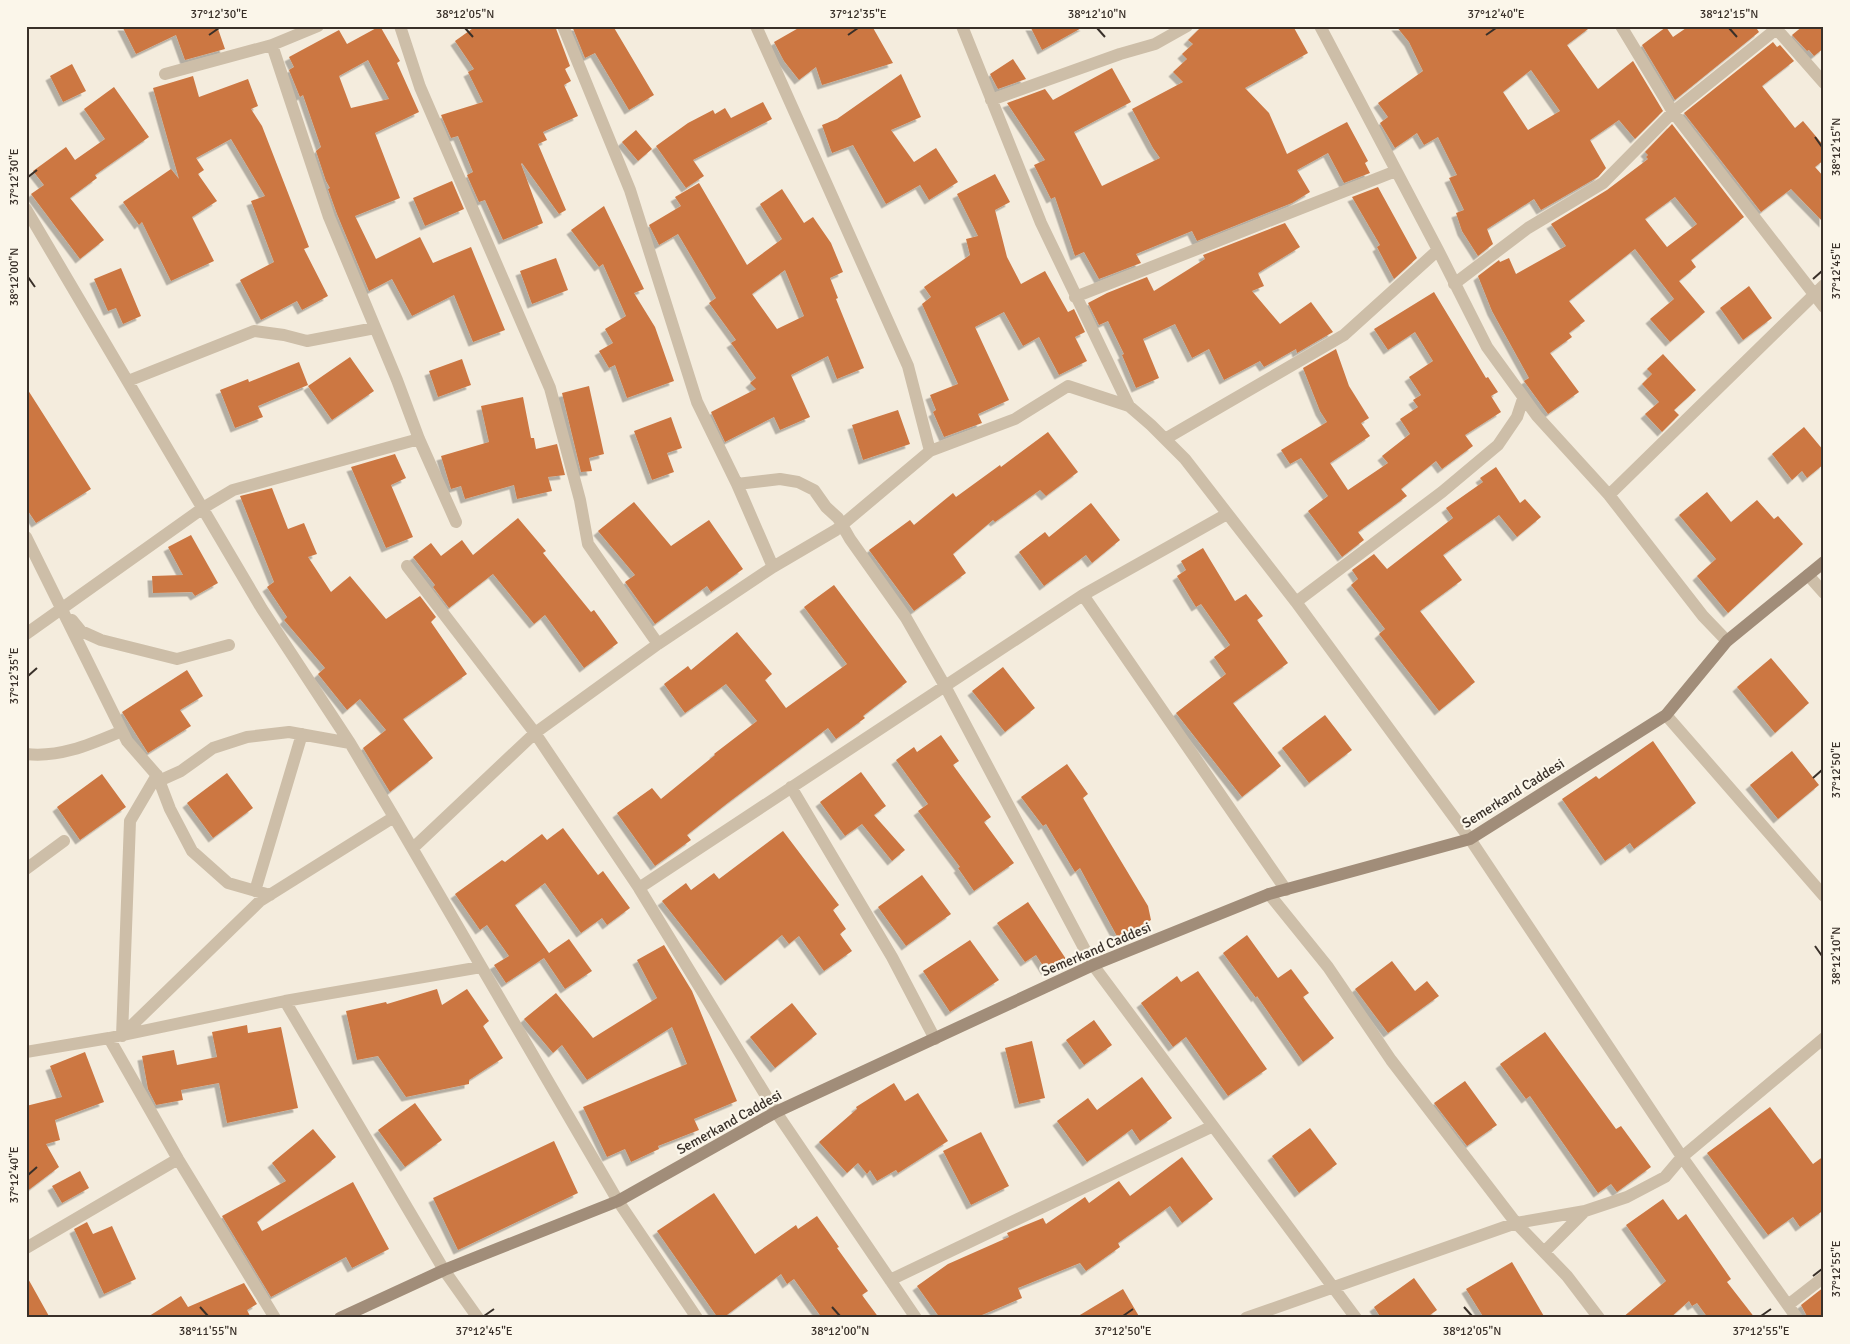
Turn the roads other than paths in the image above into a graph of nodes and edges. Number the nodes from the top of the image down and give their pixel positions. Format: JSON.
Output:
{"nodes":[{"id":1,"x":318,"y":26,"type":"edge"},
{"id":2,"x":400,"y":26,"type":"edge"},
{"id":3,"x":563,"y":26,"type":"edge"},
{"id":4,"x":756,"y":26,"type":"edge"},
{"id":5,"x":962,"y":26,"type":"edge"},
{"id":6,"x":1187,"y":26,"type":"edge"},
{"id":7,"x":1320,"y":26,"type":"edge"},
{"id":8,"x":1621,"y":26,"type":"edge"},
{"id":9,"x":1777,"y":27,"type":"edge"},
{"id":10,"x":272,"y":45,"type":"junction"},
{"id":11,"x":166,"y":74,"type":"dead end"},
{"id":12,"x":1824,"y":83,"type":"edge"},
{"id":13,"x":991,"y":100,"type":"junction"},
{"id":14,"x":1672,"y":112,"type":"junction"},
{"id":15,"x":1396,"y":171,"type":"junction"},
{"id":16,"x":26,"y":208,"type":"edge"},
{"id":17,"x":1438,"y":250,"type":"junction"},
{"id":18,"x":1454,"y":284,"type":"junction"},
{"id":19,"x":1824,"y":285,"type":"edge"},
{"id":20,"x":1814,"y":296,"type":"junction"},
{"id":21,"x":1075,"y":297,"type":"junction"},
{"id":22,"x":1824,"y":307,"type":"edge"},
{"id":23,"x":375,"y":328,"type":"junction"},
{"id":24,"x":128,"y":381,"type":"junction"},
{"id":25,"x":1523,"y":398,"type":"junction"},
{"id":26,"x":1128,"y":406,"type":"junction"},
{"id":27,"x":419,"y":439,"type":"junction"},
{"id":28,"x":1165,"y":439,"type":"junction"},
{"id":29,"x":930,"y":451,"type":"junction"},
{"id":30,"x":737,"y":484,"type":"junction"},
{"id":31,"x":1609,"y":495,"type":"junction"},
{"id":32,"x":203,"y":508,"type":"junction"},
{"id":33,"x":1227,"y":514,"type":"junction"},
{"id":34,"x":456,"y":522,"type":"dead end"},
{"id":35,"x":841,"y":525,"type":"junction"},
{"id":36,"x":26,"y":537,"type":"edge"},
{"id":37,"x":1824,"y":562,"type":"edge"},
{"id":38,"x":407,"y":566,"type":"dead end"},
{"id":39,"x":773,"y":567,"type":"junction"},
{"id":40,"x":1808,"y":575,"type":"junction"},
{"id":41,"x":1824,"y":593,"type":"edge"},
{"id":42,"x":1083,"y":595,"type":"junction"},
{"id":43,"x":1296,"y":602,"type":"junction"},
{"id":44,"x":62,"y":609,"type":"junction"},
{"id":45,"x":26,"y":634,"type":"edge"},
{"id":46,"x":1727,"y":641,"type":"junction"},
{"id":47,"x":658,"y":644,"type":"junction"},
{"id":48,"x":229,"y":645,"type":"dead end"},
{"id":49,"x":944,"y":686,"type":"junction"},
{"id":50,"x":1666,"y":715,"type":"junction"},
{"id":51,"x":122,"y":731,"type":"junction"},
{"id":52,"x":535,"y":732,"type":"junction"},
{"id":53,"x":302,"y":734,"type":"junction"},
{"id":54,"x":350,"y":743,"type":"junction"},
{"id":55,"x":26,"y":754,"type":"edge"},
{"id":56,"x":156,"y":775,"type":"junction"},
{"id":57,"x":791,"y":787,"type":"junction"},
{"id":58,"x":394,"y":817,"type":"junction"},
{"id":59,"x":1470,"y":840,"type":"junction"},
{"id":60,"x":64,"y":841,"type":"dead end"},
{"id":61,"x":413,"y":848,"type":"junction"},
{"id":62,"x":26,"y":869,"type":"edge"},
{"id":63,"x":639,"y":888,"type":"junction"},
{"id":64,"x":1286,"y":890,"type":"junction"},
{"id":65,"x":256,"y":891,"type":"junction"},
{"id":66,"x":1269,"y":894,"type":"junction"},
{"id":67,"x":270,"y":895,"type":"junction"},
{"id":68,"x":1824,"y":896,"type":"edge"},
{"id":69,"x":1093,"y":965,"type":"junction"},
{"id":70,"x":481,"y":967,"type":"junction"},
{"id":71,"x":285,"y":1001,"type":"junction"},
{"id":72,"x":118,"y":1036,"type":"junction"},
{"id":73,"x":1824,"y":1038,"type":"edge"},
{"id":74,"x":935,"y":1039,"type":"junction"},
{"id":75,"x":26,"y":1052,"type":"edge"},
{"id":76,"x":776,"y":1112,"type":"junction"},
{"id":77,"x":1213,"y":1126,"type":"junction"},
{"id":78,"x":1682,"y":1157,"type":"junction"},
{"id":79,"x":178,"y":1159,"type":"junction"},
{"id":80,"x":618,"y":1201,"type":"junction"},
{"id":81,"x":1585,"y":1211,"type":"junction"},
{"id":82,"x":1516,"y":1223,"type":"junction"},
{"id":83,"x":26,"y":1248,"type":"edge"},
{"id":84,"x":1544,"y":1252,"type":"junction"},
{"id":85,"x":444,"y":1270,"type":"junction"},
{"id":86,"x":1824,"y":1276,"type":"edge"},
{"id":87,"x":890,"y":1280,"type":"junction"},
{"id":88,"x":1333,"y":1286,"type":"junction"},
{"id":89,"x":1788,"y":1305,"type":"junction"},
{"id":90,"x":275,"y":1318,"type":"edge"},
{"id":91,"x":340,"y":1318,"type":"edge"},
{"id":92,"x":478,"y":1318,"type":"edge"},
{"id":93,"x":698,"y":1318,"type":"edge"},
{"id":94,"x":916,"y":1318,"type":"edge"},
{"id":95,"x":1246,"y":1318,"type":"edge"},
{"id":96,"x":1356,"y":1318,"type":"edge"},
{"id":97,"x":1599,"y":1318,"type":"edge"},
{"id":98,"x":1797,"y":1318,"type":"edge"}],
"edges":[{"from":1,"to":10,"type":"street"},
{"from":2,"to":47,"type":"street"},
{"from":3,"to":30,"type":"street"},
{"from":4,"to":29,"type":"street"},
{"from":5,"to":13,"type":"street"},
{"from":6,"to":13,"type":"street"},
{"from":7,"to":15,"type":"street"},
{"from":8,"to":14,"type":"street"},
{"from":9,"to":12,"type":"street"},
{"from":9,"to":14,"type":"street"},
{"from":10,"to":11,"type":"street"},
{"from":10,"to":23,"type":"street"},
{"from":13,"to":21,"type":"street"},
{"from":14,"to":18,"type":"street"},
{"from":14,"to":20,"type":"street"},
{"from":15,"to":17,"type":"street"},
{"from":15,"to":21,"type":"street"},
{"from":16,"to":24,"type":"street"},
{"from":17,"to":18,"type":"street"},
{"from":17,"to":28,"type":"street"},
{"from":18,"to":25,"type":"street"},
{"from":19,"to":20,"type":"street"},
{"from":20,"to":22,"type":"street"},
{"from":20,"to":31,"type":"street"},
{"from":21,"to":26,"type":"street"},
{"from":23,"to":24,"type":"street"},
{"from":23,"to":27,"type":"street"},
{"from":24,"to":32,"type":"street"},
{"from":25,"to":31,"type":"street"},
{"from":25,"to":43,"type":"street"},
{"from":26,"to":28,"type":"street"},
{"from":26,"to":29,"type":"street"},
{"from":27,"to":32,"type":"street"},
{"from":27,"to":34,"type":"street"},
{"from":28,"to":33,"type":"street"},
{"from":29,"to":35,"type":"street"},
{"from":30,"to":35,"type":"street"},
{"from":30,"to":39,"type":"street"},
{"from":31,"to":46,"type":"street"},
{"from":32,"to":44,"type":"street"},
{"from":32,"to":54,"type":"street"},
{"from":33,"to":42,"type":"street"},
{"from":33,"to":43,"type":"street"},
{"from":35,"to":39,"type":"street"},
{"from":35,"to":49,"type":"street"},
{"from":36,"to":44,"type":"street"},
{"from":37,"to":40,"type":"street","name":"Semerkand Caddesi"},
{"from":38,"to":52,"type":"street"},
{"from":39,"to":47,"type":"street"},
{"from":40,"to":41,"type":"street"},
{"from":40,"to":46,"type":"street","name":"Semerkand Caddesi"},
{"from":42,"to":49,"type":"street"},
{"from":42,"to":64,"type":"street"},
{"from":43,"to":59,"type":"street"},
{"from":44,"to":45,"type":"street"},
{"from":44,"to":48,"type":"street"},
{"from":44,"to":51,"type":"street"},
{"from":46,"to":50,"type":"street","name":"Semerkand Caddesi"},
{"from":47,"to":52,"type":"street"},
{"from":49,"to":57,"type":"street"},
{"from":49,"to":69,"type":"street"},
{"from":50,"to":59,"type":"street","name":"Semerkand Caddesi"},
{"from":50,"to":68,"type":"street"},
{"from":51,"to":55,"type":"street"},
{"from":51,"to":56,"type":"street"},
{"from":52,"to":61,"type":"street"},
{"from":52,"to":63,"type":"street"},
{"from":53,"to":54,"type":"street"},
{"from":53,"to":56,"type":"street"},
{"from":53,"to":65,"type":"street"},
{"from":54,"to":58,"type":"street"},
{"from":56,"to":65,"type":"street"},
{"from":56,"to":72,"type":"street"},
{"from":57,"to":63,"type":"street"},
{"from":57,"to":74,"type":"street"},
{"from":58,"to":61,"type":"street"},
{"from":58,"to":67,"type":"street"},
{"from":59,"to":64,"type":"street","name":"Semerkand Caddesi"},
{"from":59,"to":78,"type":"street"},
{"from":60,"to":62,"type":"street"},
{"from":61,"to":70,"type":"street"},
{"from":63,"to":76,"type":"street"},
{"from":64,"to":66,"type":"street","name":"Semerkand Caddesi"},
{"from":65,"to":67,"type":"street"},
{"from":66,"to":69,"type":"street","name":"Semerkand Caddesi"},
{"from":66,"to":82,"type":"street"},
{"from":67,"to":72,"type":"street"},
{"from":69,"to":74,"type":"street","name":"Semerkand Caddesi"},
{"from":69,"to":77,"type":"street"},
{"from":70,"to":71,"type":"street"},
{"from":70,"to":80,"type":"street"},
{"from":71,"to":72,"type":"street"},
{"from":71,"to":85,"type":"street"},
{"from":72,"to":75,"type":"street"},
{"from":72,"to":79,"type":"street"},
{"from":73,"to":78,"type":"street"},
{"from":74,"to":76,"type":"street","name":"Semerkand Caddesi"},
{"from":76,"to":80,"type":"street","name":"Semerkand Caddesi"},
{"from":76,"to":87,"type":"street"},
{"from":77,"to":87,"type":"street"},
{"from":77,"to":88,"type":"street"},
{"from":78,"to":81,"type":"street"},
{"from":78,"to":89,"type":"street"},
{"from":79,"to":83,"type":"street"},
{"from":79,"to":90,"type":"street"},
{"from":80,"to":85,"type":"street","name":"Semerkand Caddesi"},
{"from":80,"to":93,"type":"street"},
{"from":81,"to":82,"type":"street"},
{"from":81,"to":84,"type":"street"},
{"from":82,"to":84,"type":"street"},
{"from":82,"to":88,"type":"street"},
{"from":84,"to":97,"type":"street"},
{"from":85,"to":91,"type":"street","name":"Semerkand Caddesi"},
{"from":85,"to":92,"type":"street"},
{"from":86,"to":89,"type":"street"},
{"from":87,"to":94,"type":"street"},
{"from":88,"to":95,"type":"street"},
{"from":88,"to":96,"type":"street"},
{"from":89,"to":98,"type":"street"}]}
